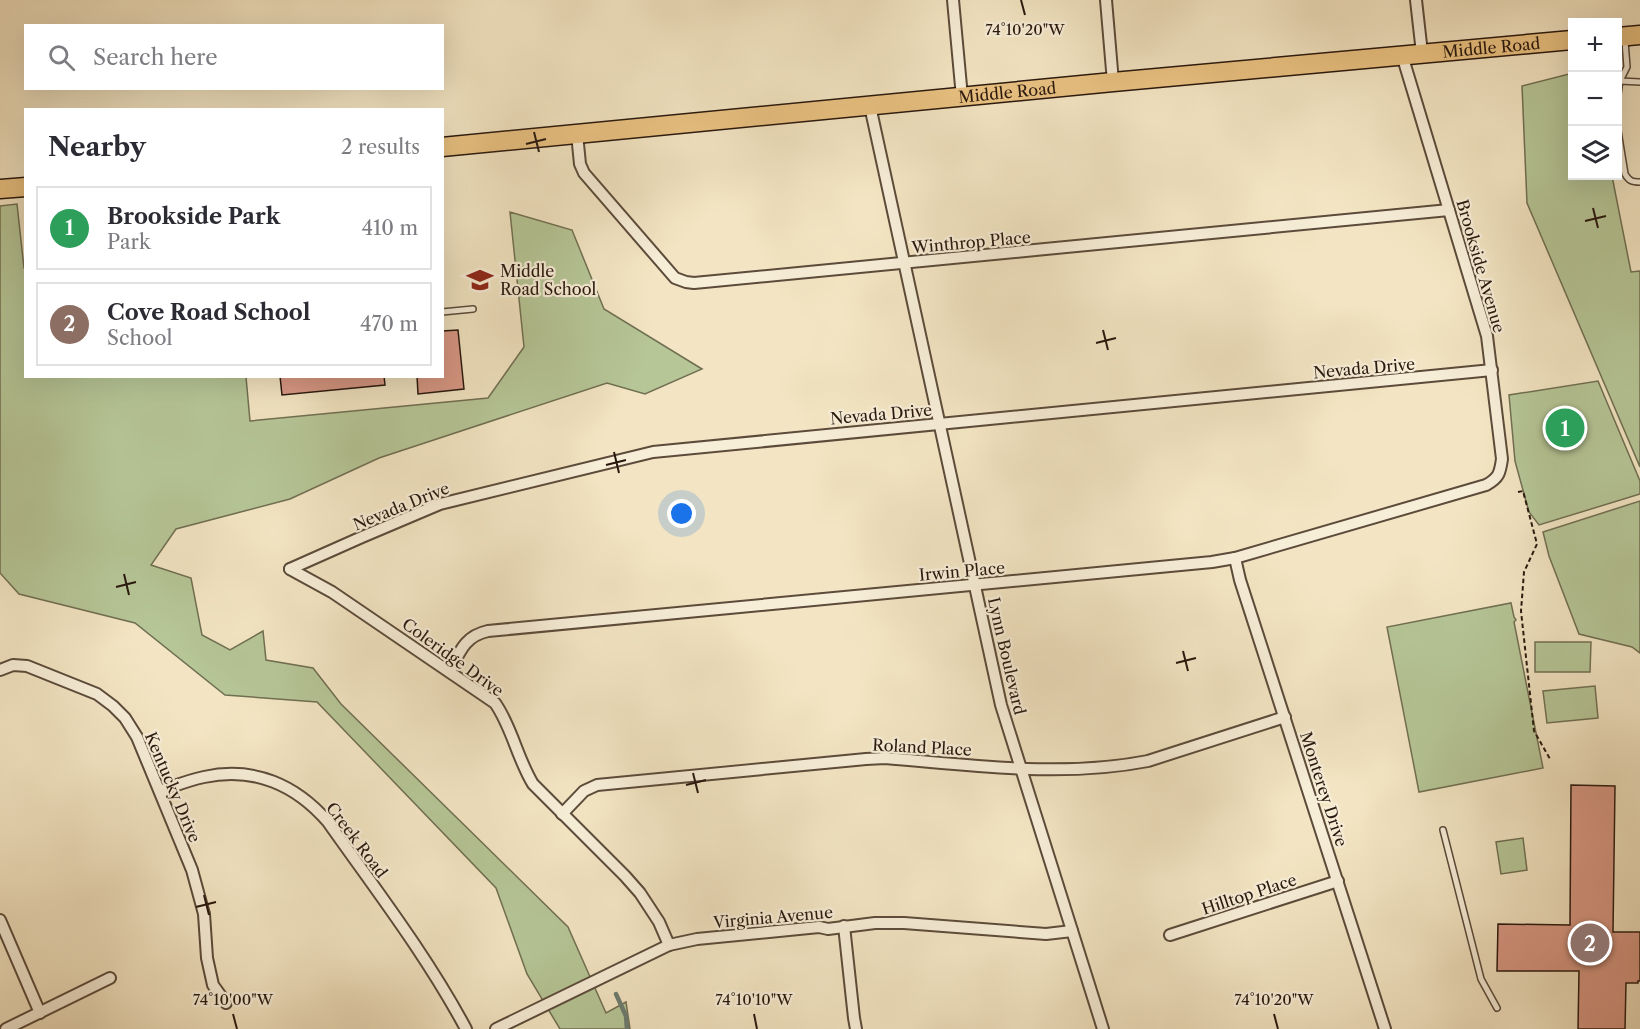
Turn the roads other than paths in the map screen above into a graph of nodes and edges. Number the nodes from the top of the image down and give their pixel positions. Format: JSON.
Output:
{"nodes":[{"id":1,"x":953,"y":0,"type":"edge"},
{"id":2,"x":1106,"y":0,"type":"edge"},
{"id":3,"x":1416,"y":0,"type":"edge"},
{"id":4,"x":1627,"y":36,"type":"edge"},
{"id":5,"x":1568,"y":40,"type":"edge"},
{"id":6,"x":1422,"y":53,"type":"junction"},
{"id":7,"x":1402,"y":55,"type":"junction"},
{"id":8,"x":1622,"y":74,"type":"edge"},
{"id":9,"x":1622,"y":79,"type":"edge"},
{"id":10,"x":1113,"y":82,"type":"junction"},
{"id":11,"x":1640,"y":82,"type":"edge"},
{"id":12,"x":962,"y":96,"type":"junction"},
{"id":13,"x":870,"y":106,"type":"junction"},
{"id":14,"x":577,"y":134,"type":"junction"},
{"id":15,"x":444,"y":147,"type":"edge"},
{"id":16,"x":1622,"y":158,"type":"edge"},
{"id":17,"x":1640,"y":182,"type":"edge"},
{"id":18,"x":24,"y":187,"type":"edge"},
{"id":19,"x":0,"y":189,"type":"edge"},
{"id":20,"x":1449,"y":210,"type":"junction"},
{"id":21,"x":905,"y":263,"type":"junction"},
{"id":22,"x":473,"y":309,"type":"dead end"},
{"id":23,"x":444,"y":312,"type":"edge"},
{"id":24,"x":1492,"y":370,"type":"junction"},
{"id":25,"x":940,"y":424,"type":"junction"},
{"id":26,"x":1486,"y":485,"type":"joint"},
{"id":27,"x":1235,"y":558,"type":"junction"},
{"id":28,"x":290,"y":569,"type":"joint"},
{"id":29,"x":975,"y":584,"type":"junction"},
{"id":30,"x":0,"y":670,"type":"edge"},
{"id":31,"x":450,"y":671,"type":"junction"},
{"id":32,"x":1285,"y":717,"type":"junction"},
{"id":33,"x":1020,"y":768,"type":"junction"},
{"id":34,"x":160,"y":791,"type":"junction"},
{"id":35,"x":562,"y":813,"type":"junction"},
{"id":36,"x":1443,"y":830,"type":"dead end"},
{"id":37,"x":1338,"y":881,"type":"junction"},
{"id":38,"x":0,"y":920,"type":"edge"},
{"id":39,"x":844,"y":926,"type":"junction"},
{"id":40,"x":1072,"y":930,"type":"junction"},
{"id":41,"x":1170,"y":935,"type":"dead end"},
{"id":42,"x":669,"y":945,"type":"junction"},
{"id":43,"x":110,"y":978,"type":"dead end"},
{"id":44,"x":226,"y":1003,"type":"dead end"},
{"id":45,"x":1497,"y":1008,"type":"dead end"},
{"id":46,"x":40,"y":1013,"type":"junction"},
{"id":47,"x":6,"y":1029,"type":"edge"},
{"id":48,"x":466,"y":1029,"type":"edge"},
{"id":49,"x":496,"y":1029,"type":"edge"},
{"id":50,"x":856,"y":1029,"type":"edge"},
{"id":51,"x":1102,"y":1029,"type":"edge"},
{"id":52,"x":1385,"y":1029,"type":"edge"}],
"edges":[{"from":1,"to":12,"type":"street"},
{"from":2,"to":10,"type":"street"},
{"from":3,"to":6,"type":"street"},
{"from":4,"to":8,"type":"lane"},
{"from":5,"to":6,"type":"main road","name":"Middle Road"},
{"from":6,"to":7,"type":"main road","name":"Middle Road"},
{"from":7,"to":10,"type":"main road","name":"Middle Road"},
{"from":7,"to":20,"type":"street","name":"Brookside Avenue"},
{"from":9,"to":11,"type":"lane"},
{"from":10,"to":12,"type":"main road","name":"Middle Road"},
{"from":12,"to":13,"type":"main road","name":"Middle Road"},
{"from":13,"to":14,"type":"main road","name":"Middle Road"},
{"from":13,"to":21,"type":"street","name":"Lynn Boulevard"},
{"from":14,"to":15,"type":"main road","name":"Middle Road"},
{"from":14,"to":21,"type":"street","name":"Winthrop Place"},
{"from":16,"to":17,"type":"lane"},
{"from":18,"to":19,"type":"main road"},
{"from":20,"to":21,"type":"street","name":"Winthrop Place"},
{"from":20,"to":24,"type":"street","name":"Brookside Avenue"},
{"from":21,"to":25,"type":"street","name":"Lynn Boulevard"},
{"from":22,"to":23,"type":"lane"},
{"from":24,"to":25,"type":"street","name":"Nevada Drive"},
{"from":24,"to":26,"type":"street","name":"Brookside Avenue"},
{"from":25,"to":28,"type":"street","name":"Nevada Drive"},
{"from":25,"to":29,"type":"street","name":"Lynn Boulevard"},
{"from":26,"to":27,"type":"street","name":"Irwin Place"},
{"from":27,"to":29,"type":"street","name":"Irwin Place"},
{"from":27,"to":32,"type":"street","name":"Monterey Drive"},
{"from":28,"to":31,"type":"street","name":"Coleridge Drive"},
{"from":29,"to":31,"type":"street","name":"Irwin Place"},
{"from":29,"to":33,"type":"street","name":"Lynn Boulevard"},
{"from":30,"to":34,"type":"street","name":"Kentucky Drive"},
{"from":31,"to":35,"type":"street","name":"Coleridge Drive"},
{"from":32,"to":33,"type":"street","name":"Roland Place"},
{"from":32,"to":37,"type":"street","name":"Monterey Drive"},
{"from":33,"to":35,"type":"street","name":"Roland Place"},
{"from":33,"to":40,"type":"street","name":"Lynn Boulevard"},
{"from":34,"to":44,"type":"street","name":"Kentucky Drive"},
{"from":34,"to":48,"type":"street","name":"Creek Road"},
{"from":35,"to":42,"type":"street","name":"Coleridge Drive"},
{"from":36,"to":45,"type":"lane"},
{"from":37,"to":41,"type":"street","name":"Hilltop Place"},
{"from":37,"to":52,"type":"street","name":"Monterey Drive"},
{"from":38,"to":46,"type":"street"},
{"from":39,"to":40,"type":"street","name":"Virginia Avenue"},
{"from":39,"to":42,"type":"street","name":"Virginia Avenue"},
{"from":39,"to":50,"type":"street"},
{"from":40,"to":51,"type":"street","name":"Lynn Boulevard"},
{"from":42,"to":49,"type":"street","name":"Virginia Avenue"},
{"from":43,"to":46,"type":"street"},
{"from":46,"to":47,"type":"street"}]}
